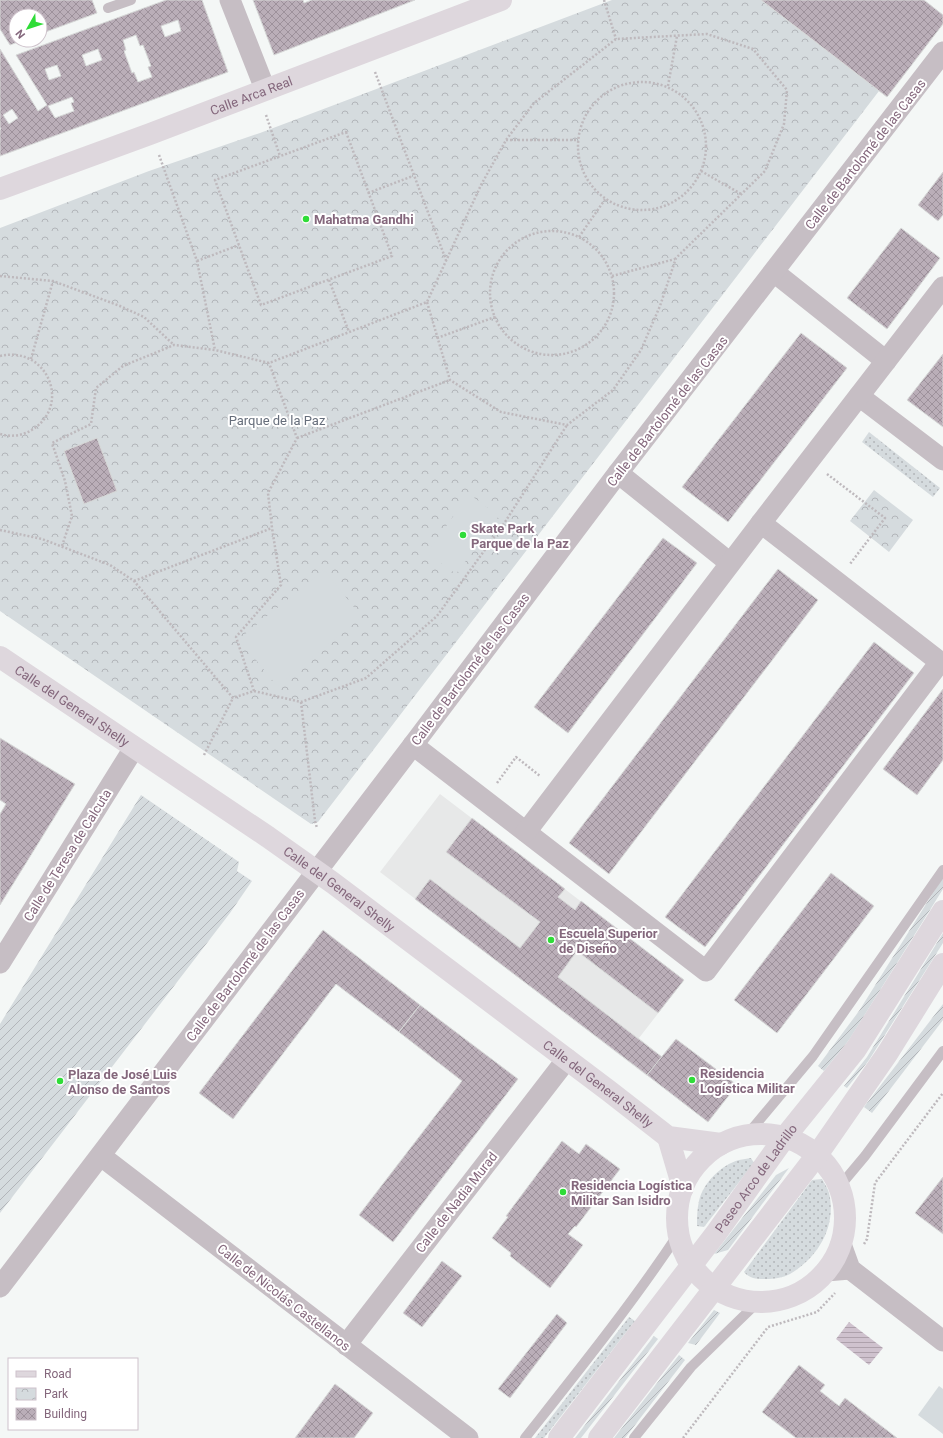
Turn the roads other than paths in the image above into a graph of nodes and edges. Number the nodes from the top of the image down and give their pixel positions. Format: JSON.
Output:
{"nodes":[{"id":1,"x":131,"y":0,"type":"edge"},
{"id":2,"x":230,"y":0,"type":"edge"},
{"id":3,"x":501,"y":0,"type":"edge"},
{"id":4,"x":108,"y":8,"type":"dead end"},
{"id":5,"x":943,"y":52,"type":"edge"},
{"id":6,"x":265,"y":89,"type":"junction"},
{"id":7,"x":0,"y":189,"type":"edge"},
{"id":8,"x":774,"y":272,"type":"junction"},
{"id":9,"x":943,"y":287,"type":"edge"},
{"id":10,"x":886,"y":361,"type":"junction"},
{"id":11,"x":859,"y":396,"type":"junction"},
{"id":12,"x":943,"y":460,"type":"edge"},
{"id":13,"x":618,"y":473,"type":"junction"},
{"id":14,"x":761,"y":523,"type":"junction"},
{"id":15,"x":730,"y":563,"type":"junction"},
{"id":16,"x":0,"y":657,"type":"edge"},
{"id":17,"x":413,"y":744,"type":"junction"},
{"id":18,"x":134,"y":748,"type":"junction"},
{"id":19,"x":526,"y":832,"type":"junction"},
{"id":20,"x":943,"y":870,"type":"edge"},
{"id":21,"x":316,"y":872,"type":"junction"},
{"id":22,"x":943,"y":911,"type":"edge"},
{"id":23,"x":0,"y":963,"type":"edge"},
{"id":24,"x":943,"y":964,"type":"edge"},
{"id":25,"x":943,"y":1051,"type":"edge"},
{"id":26,"x":567,"y":1059,"type":"junction"},
{"id":27,"x":746,"y":1135,"type":"junction"},
{"id":28,"x":668,"y":1137,"type":"junction"},
{"id":29,"x":785,"y":1137,"type":"junction"},
{"id":30,"x":720,"y":1144,"type":"junction"},
{"id":31,"x":817,"y":1155,"type":"junction"},
{"id":32,"x":101,"y":1156,"type":"junction"},
{"id":33,"x":839,"y":1187,"type":"junction"},
{"id":34,"x":683,"y":1188,"type":"junction"},
{"id":35,"x":679,"y":1232,"type":"junction"},
{"id":36,"x":841,"y":1244,"type":"junction"},
{"id":37,"x":691,"y":1265,"type":"junction"},
{"id":38,"x":850,"y":1268,"type":"junction"},
{"id":39,"x":826,"y":1271,"type":"junction"},
{"id":40,"x":0,"y":1287,"type":"edge"},
{"id":41,"x":714,"y":1287,"type":"junction"},
{"id":42,"x":759,"y":1302,"type":"junction"},
{"id":43,"x":943,"y":1341,"type":"edge"},
{"id":44,"x":346,"y":1345,"type":"junction"},
{"id":45,"x":468,"y":1438,"type":"edge"},
{"id":46,"x":525,"y":1438,"type":"edge"},
{"id":47,"x":559,"y":1438,"type":"edge"},
{"id":48,"x":599,"y":1438,"type":"edge"},
{"id":49,"x":634,"y":1438,"type":"edge"}],
"edges":[{"from":1,"to":4,"type":"lane"},
{"from":2,"to":6,"type":"street"},
{"from":3,"to":6,"type":"street","name":"Calle Arca Real"},
{"from":5,"to":8,"type":"street","name":"Calle de Bartolomé de las Casas"},
{"from":6,"to":7,"type":"street","name":"Calle Arca Real"},
{"from":8,"to":10,"type":"street"},
{"from":8,"to":13,"type":"street","name":"Calle de Bartolomé de las Casas"},
{"from":9,"to":10,"type":"street"},
{"from":10,"to":11,"type":"street"},
{"from":11,"to":12,"type":"street"},
{"from":11,"to":14,"type":"street"},
{"from":13,"to":15,"type":"street"},
{"from":13,"to":17,"type":"street","name":"Calle de Bartolomé de las Casas"},
{"from":14,"to":15,"type":"street"},
{"from":14,"to":19,"type":"street"},
{"from":15,"to":19,"type":"street"},
{"from":16,"to":18,"type":"street","name":"Calle del General Shelly"},
{"from":17,"to":19,"type":"street"},
{"from":17,"to":21,"type":"street","name":"Calle de Bartolomé de las Casas"},
{"from":18,"to":21,"type":"street","name":"Calle del General Shelly"},
{"from":18,"to":23,"type":"street","name":"Calle de Teresa de Calcuta"},
{"from":20,"to":27,"type":"lane"},
{"from":21,"to":26,"type":"street","name":"Calle del General Shelly"},
{"from":21,"to":32,"type":"street","name":"Calle de Bartolomé de las Casas"},
{"from":22,"to":29,"type":"street","name":"Paseo Arco de Ladrillo"},
{"from":24,"to":31,"type":"street"},
{"from":25,"to":33,"type":"lane"},
{"from":26,"to":28,"type":"street","name":"Calle del General Shelly"},
{"from":26,"to":44,"type":"street","name":"Calle de Nadia Murad"},
{"from":27,"to":29,"type":"street"},
{"from":27,"to":30,"type":"street"},
{"from":28,"to":30,"type":"street"},
{"from":28,"to":34,"type":"street"},
{"from":29,"to":31,"type":"street"},
{"from":29,"to":37,"type":"street","name":"Paseo Arco de Ladrillo"},
{"from":30,"to":34,"type":"street"},
{"from":31,"to":33,"type":"street"},
{"from":31,"to":41,"type":"street"},
{"from":32,"to":40,"type":"street","name":"Calle de Bartolomé de las Casas"},
{"from":32,"to":44,"type":"street","name":"Calle de Nicolás Castellanos"},
{"from":33,"to":36,"type":"street"},
{"from":34,"to":35,"type":"street"},
{"from":35,"to":37,"type":"street"},
{"from":35,"to":46,"type":"lane"},
{"from":36,"to":38,"type":"street"},
{"from":36,"to":39,"type":"street"},
{"from":37,"to":41,"type":"street"},
{"from":37,"to":47,"type":"street","name":"Paseo Arco de Ladrillo"},
{"from":38,"to":39,"type":"street"},
{"from":38,"to":43,"type":"street"},
{"from":39,"to":42,"type":"street"},
{"from":41,"to":42,"type":"street"},
{"from":41,"to":48,"type":"street"},
{"from":42,"to":49,"type":"lane"},
{"from":44,"to":45,"type":"street","name":"Calle de Nicolás Castellanos"}]}
